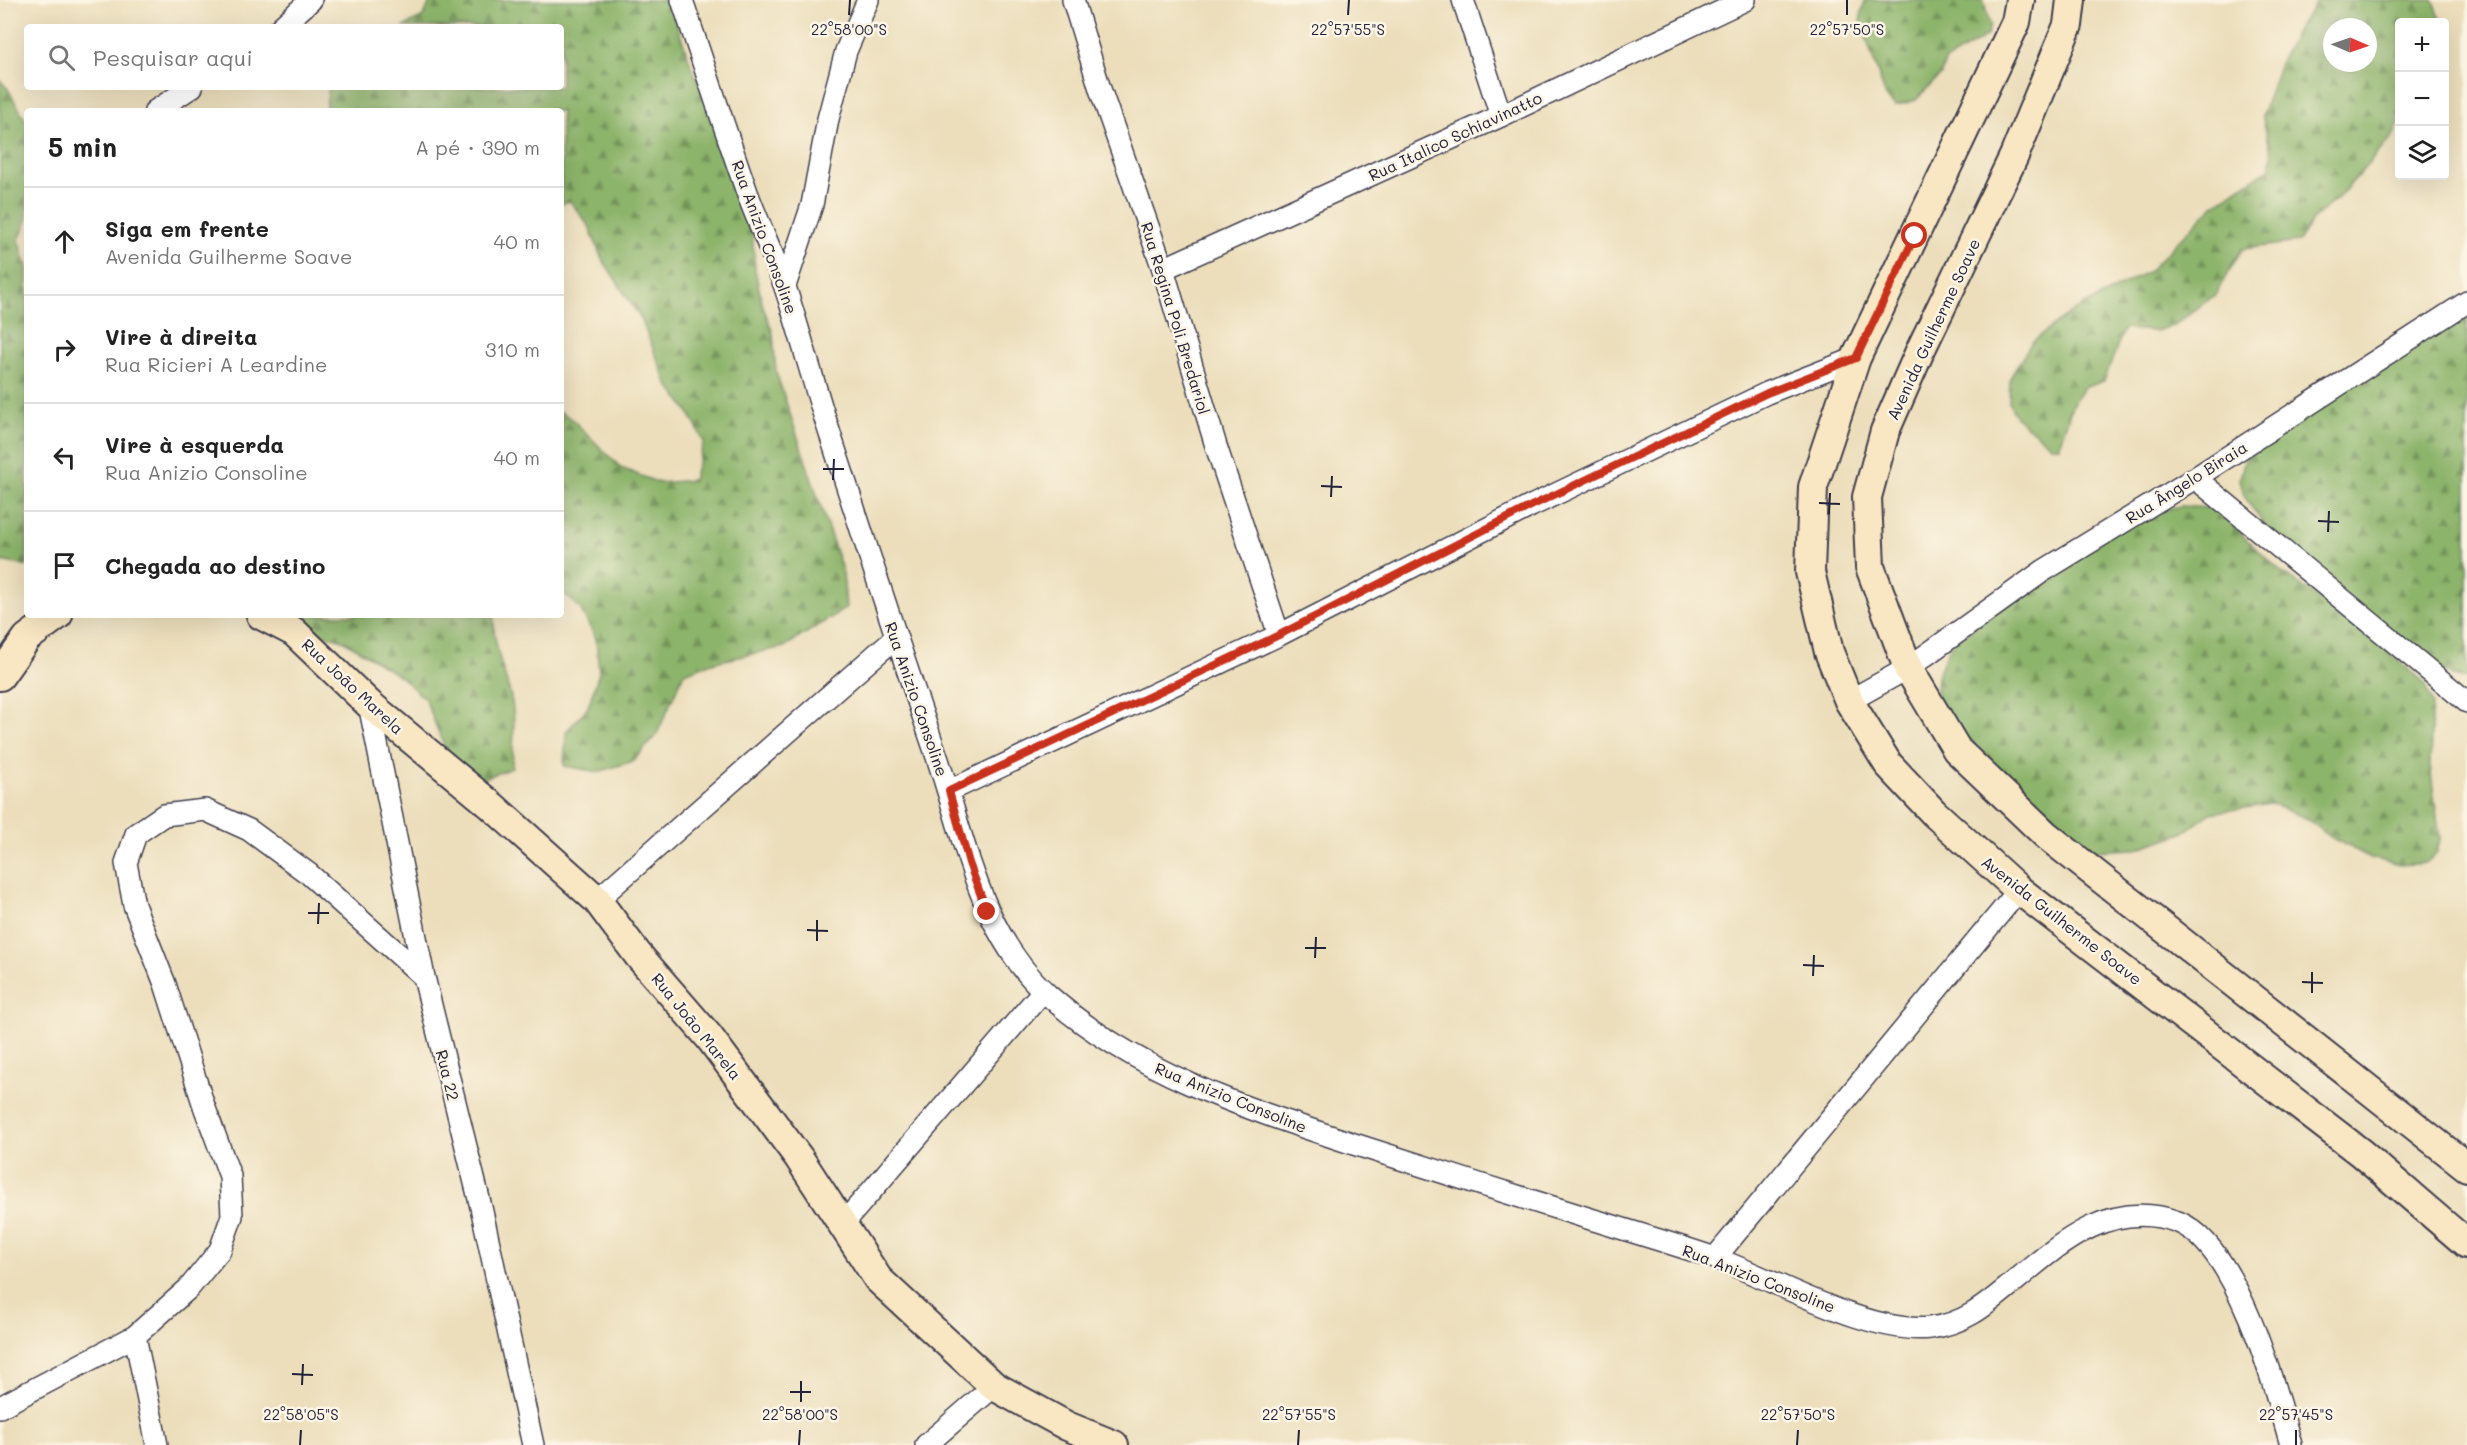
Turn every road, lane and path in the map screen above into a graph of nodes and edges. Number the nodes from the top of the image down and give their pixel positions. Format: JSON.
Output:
{"nodes":[{"id":1,"x":311,"y":0,"type":"edge"},
{"id":2,"x":682,"y":0,"type":"edge"},
{"id":3,"x":868,"y":0,"type":"edge"},
{"id":4,"x":1073,"y":0,"type":"edge"},
{"id":5,"x":1463,"y":0,"type":"edge"},
{"id":6,"x":1745,"y":0,"type":"edge"},
{"id":7,"x":2020,"y":0,"type":"edge"},
{"id":8,"x":2071,"y":0,"type":"edge"},
{"id":9,"x":284,"y":24,"type":"edge"},
{"id":10,"x":187,"y":90,"type":"edge"},
{"id":11,"x":160,"y":108,"type":"edge"},
{"id":12,"x":1501,"y":116,"type":"junction"},
{"id":13,"x":1163,"y":269,"type":"junction"},
{"id":14,"x":785,"y":286,"type":"junction"},
{"id":15,"x":2467,"y":302,"type":"edge"},
{"id":16,"x":1856,"y":358,"type":"junction"},
{"id":17,"x":2195,"y":478,"type":"junction"},
{"id":18,"x":54,"y":618,"type":"edge"},
{"id":19,"x":267,"y":618,"type":"edge"},
{"id":20,"x":1279,"y":635,"type":"junction"},
{"id":21,"x":896,"y":637,"type":"junction"},
{"id":22,"x":1908,"y":668,"type":"junction"},
{"id":23,"x":0,"y":676,"type":"edge"},
{"id":24,"x":1849,"y":701,"type":"junction"},
{"id":25,"x":2467,"y":702,"type":"edge"},
{"id":26,"x":369,"y":705,"type":"junction"},
{"id":27,"x":949,"y":791,"type":"junction"},
{"id":28,"x":2019,"y":890,"type":"junction"},
{"id":29,"x":597,"y":900,"type":"junction"},
{"id":30,"x":424,"y":976,"type":"junction"},
{"id":31,"x":1043,"y":991,"type":"junction"},
{"id":32,"x":2467,"y":1167,"type":"edge"},
{"id":33,"x":842,"y":1225,"type":"junction"},
{"id":34,"x":2467,"y":1244,"type":"edge"},
{"id":35,"x":1715,"y":1258,"type":"junction"},
{"id":36,"x":135,"y":1336,"type":"junction"},
{"id":37,"x":994,"y":1386,"type":"junction"},
{"id":38,"x":0,"y":1407,"type":"edge"},
{"id":39,"x":151,"y":1422,"type":"junction"},
{"id":40,"x":141,"y":1445,"type":"edge"},
{"id":41,"x":157,"y":1445,"type":"edge"},
{"id":42,"x":533,"y":1445,"type":"edge"},
{"id":43,"x":926,"y":1445,"type":"edge"},
{"id":44,"x":1114,"y":1445,"type":"edge"},
{"id":45,"x":2291,"y":1445,"type":"edge"}],
"edges":[{"from":1,"to":9,"type":"street"},
{"from":2,"to":14,"type":"street","name":"Rua Anizio Consoline"},
{"from":3,"to":14,"type":"street"},
{"from":4,"to":13,"type":"street","name":"Rua Regina Poli Bredariol"},
{"from":5,"to":12,"type":"street"},
{"from":6,"to":12,"type":"street","name":"Rua Italico Schiavinatto"},
{"from":7,"to":16,"type":"street","name":"Avenida Guilherme Soave"},
{"from":8,"to":22,"type":"street","name":"Avenida Guilherme Soave"},
{"from":10,"to":11,"type":"street"},
{"from":12,"to":13,"type":"street","name":"Rua Italico Schiavinatto"},
{"from":13,"to":20,"type":"street","name":"Rua Regina Poli Bredariol"},
{"from":14,"to":21,"type":"street","name":"Rua Anizio Consoline"},
{"from":15,"to":17,"type":"street","name":"Rua Ângelo Biraia"},
{"from":16,"to":20,"type":"street"},
{"from":16,"to":24,"type":"street","name":"Avenida Guilherme Soave"},
{"from":17,"to":22,"type":"street","name":"Rua Ângelo Biraia"},
{"from":17,"to":25,"type":"street"},
{"from":18,"to":23,"type":"street"},
{"from":19,"to":26,"type":"street","name":"Rua João Marela"},
{"from":20,"to":27,"type":"street"},
{"from":21,"to":27,"type":"street","name":"Rua Anizio Consoline"},
{"from":21,"to":29,"type":"street"},
{"from":22,"to":24,"type":"street","name":"Rua Ângelo Biraia"},
{"from":22,"to":32,"type":"street","name":"Avenida Guilherme Soave"},
{"from":24,"to":28,"type":"street","name":"Avenida Guilherme Soave"},
{"from":26,"to":29,"type":"street","name":"Rua João Marela"},
{"from":26,"to":30,"type":"street","name":"Rua 22"},
{"from":27,"to":31,"type":"street","name":"Rua Anizio Consoline"},
{"from":28,"to":34,"type":"street","name":"Avenida Guilherme Soave"},
{"from":28,"to":35,"type":"street"},
{"from":29,"to":33,"type":"street","name":"Rua João Marela"},
{"from":30,"to":36,"type":"street"},
{"from":30,"to":42,"type":"street","name":"Rua 22"},
{"from":31,"to":33,"type":"street"},
{"from":31,"to":35,"type":"street","name":"Rua Anizio Consoline"},
{"from":33,"to":37,"type":"street","name":"Rua João Marela"},
{"from":35,"to":45,"type":"street","name":"Rua Anizio Consoline"},
{"from":36,"to":38,"type":"street"},
{"from":36,"to":39,"type":"street"},
{"from":37,"to":43,"type":"street"},
{"from":37,"to":44,"type":"street","name":"Rua João Marela"},
{"from":39,"to":40,"type":"street"},
{"from":39,"to":41,"type":"street"}]}
